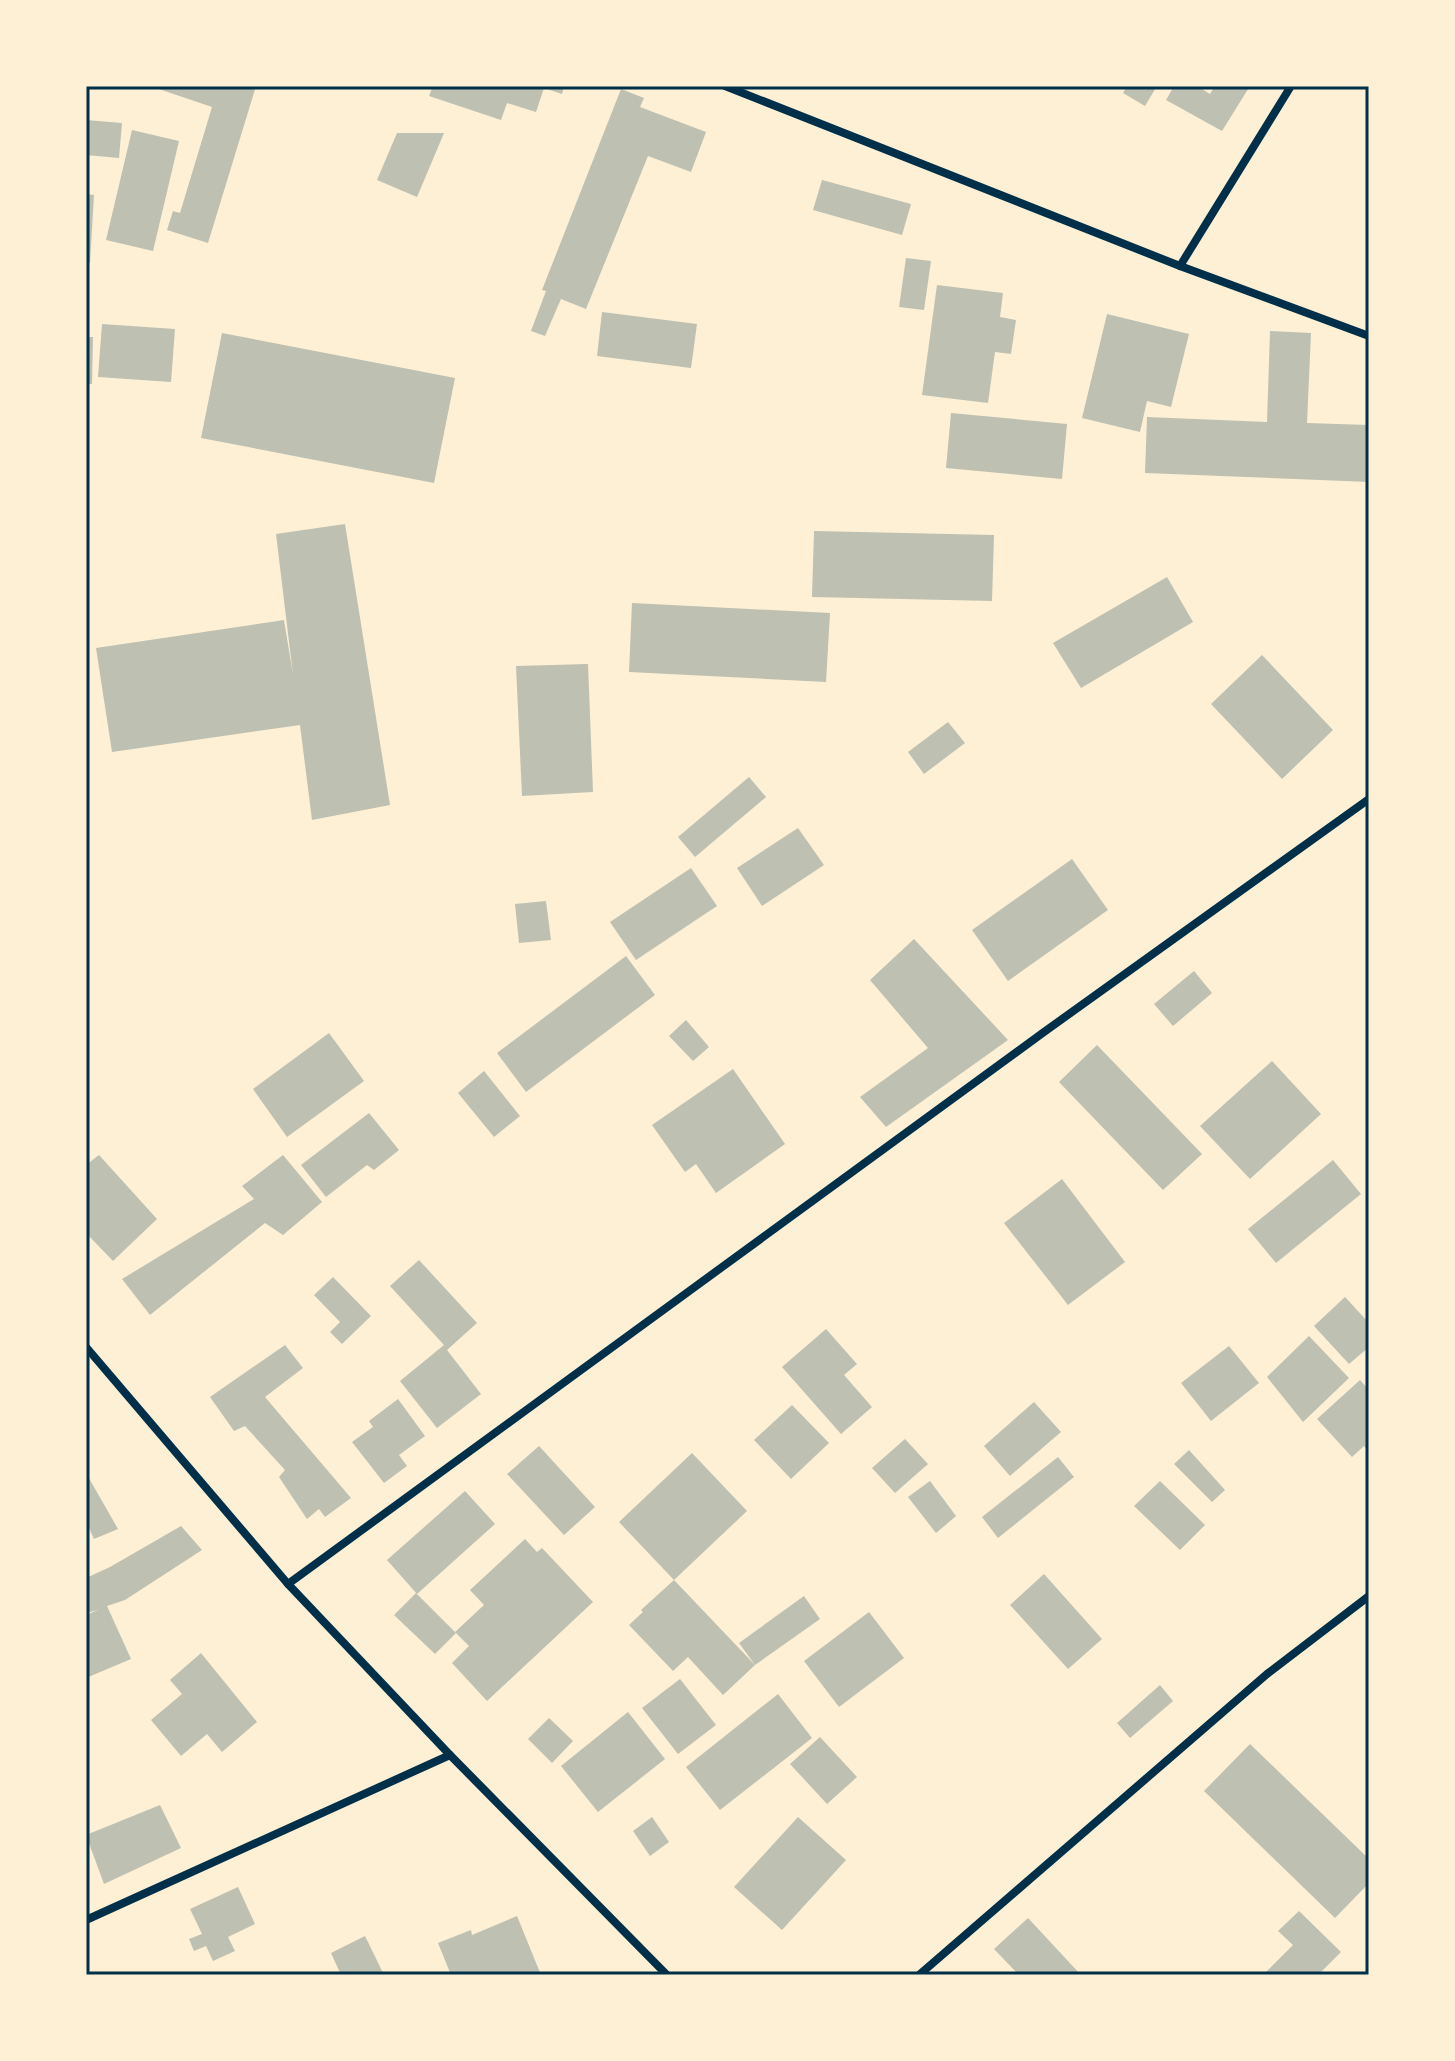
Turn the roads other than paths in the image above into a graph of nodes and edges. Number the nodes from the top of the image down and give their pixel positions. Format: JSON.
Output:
{"nodes":[{"id":1,"x":725,"y":86,"type":"edge"},
{"id":2,"x":1291,"y":86,"type":"edge"},
{"id":3,"x":1180,"y":266,"type":"junction"},
{"id":4,"x":1369,"y":336,"type":"edge"},
{"id":5,"x":1369,"y":799,"type":"edge"},
{"id":6,"x":86,"y":1347,"type":"edge"},
{"id":7,"x":288,"y":1584,"type":"junction"},
{"id":8,"x":1369,"y":1596,"type":"edge"},
{"id":9,"x":450,"y":1755,"type":"junction"},
{"id":10,"x":86,"y":1920,"type":"edge"},
{"id":11,"x":667,"y":1975,"type":"edge"},
{"id":12,"x":919,"y":1975,"type":"edge"}],
"edges":[{"from":1,"to":3,"type":"street"},
{"from":2,"to":3,"type":"street"},
{"from":3,"to":4,"type":"street"},
{"from":5,"to":7,"type":"street"},
{"from":6,"to":7,"type":"street"},
{"from":7,"to":9,"type":"street"},
{"from":8,"to":12,"type":"street"},
{"from":9,"to":10,"type":"street"},
{"from":9,"to":11,"type":"street"}]}
